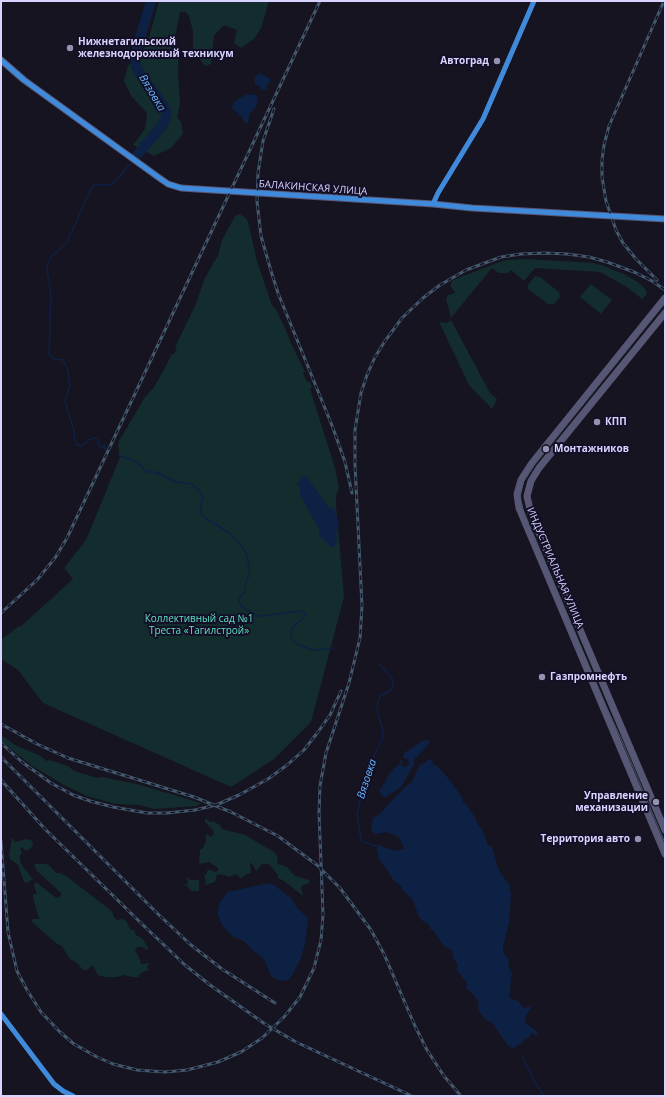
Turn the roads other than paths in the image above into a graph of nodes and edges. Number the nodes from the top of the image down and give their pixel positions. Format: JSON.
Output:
{"nodes":[{"id":1,"x":534,"y":1,"type":"edge"},
{"id":2,"x":1,"y":60,"type":"edge"},
{"id":3,"x":433,"y":204,"type":"junction"},
{"id":4,"x":665,"y":219,"type":"edge"},
{"id":5,"x":665,"y":298,"type":"edge"},
{"id":6,"x":665,"y":313,"type":"edge"},
{"id":7,"x":665,"y":830,"type":"edge"},
{"id":8,"x":665,"y":854,"type":"edge"},
{"id":9,"x":1,"y":1014,"type":"edge"},
{"id":10,"x":73,"y":1096,"type":"edge"}],
"edges":[{"from":1,"to":3,"type":"street"},
{"from":2,"to":3,"type":"main road","name":"БАЛАКИНСКАЯ УЛИЦА"},
{"from":3,"to":4,"type":"main road","name":"БАЛАКИНСКАЯ УЛИЦА"},
{"from":5,"to":8,"type":"main road","name":"ИНДУСТРИАЛЬНАЯ УЛИЦА"},
{"from":6,"to":7,"type":"main road","name":"ИНДУСТРИАЛЬНАЯ УЛИЦА"},
{"from":9,"to":10,"type":"street"}]}
